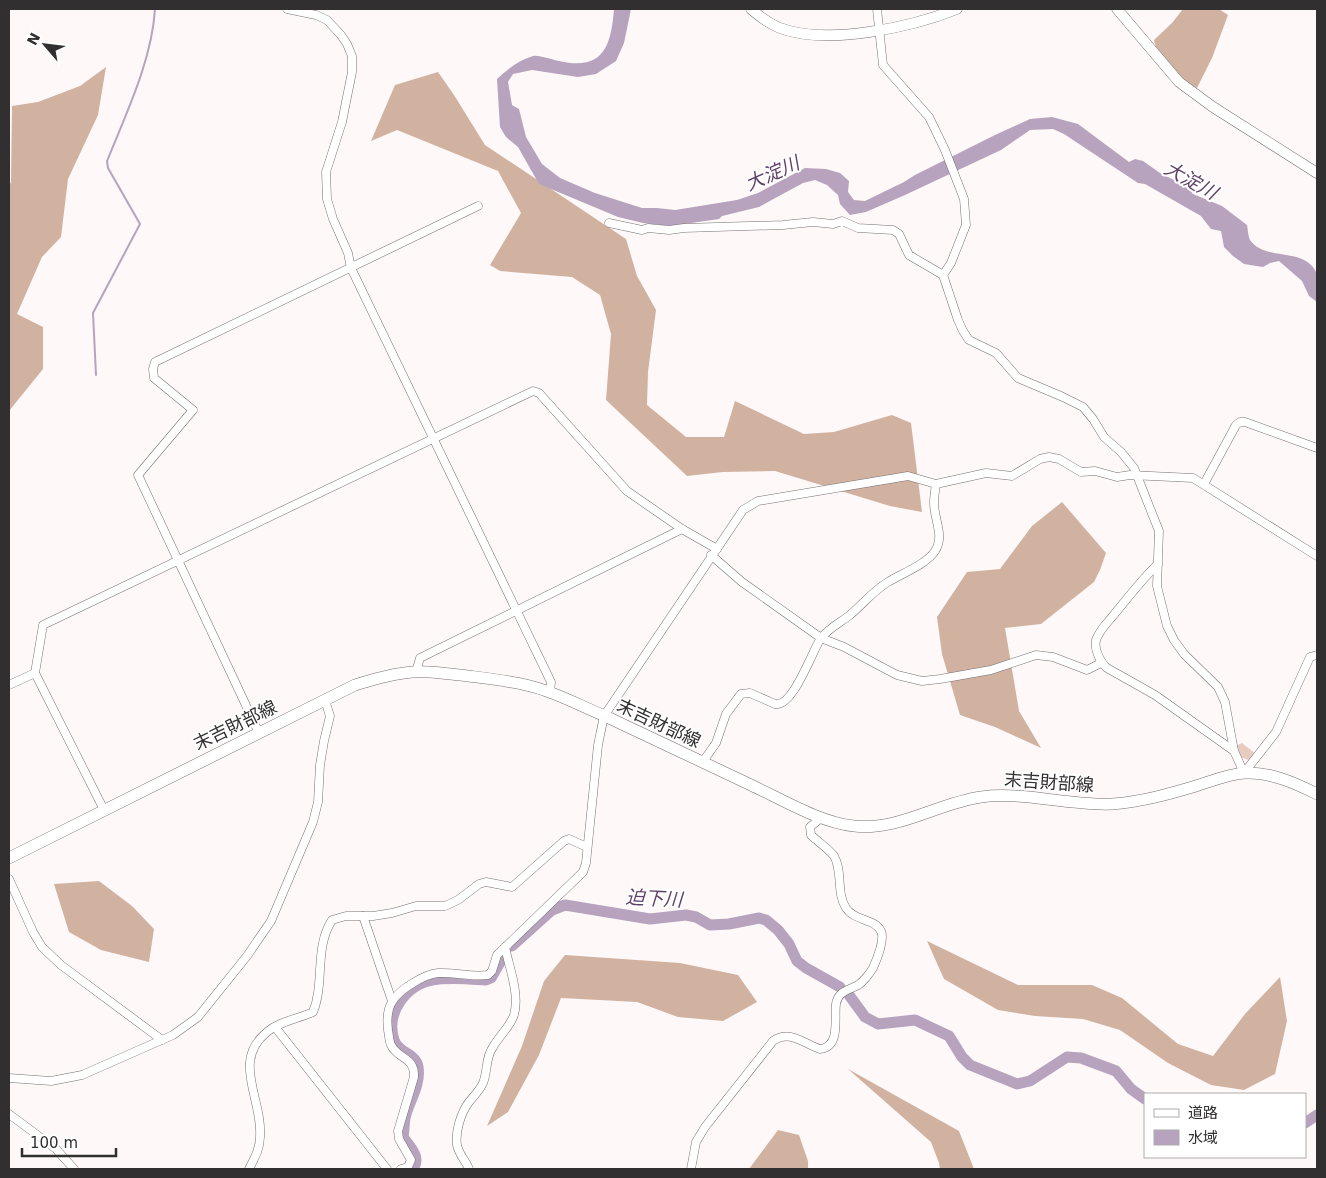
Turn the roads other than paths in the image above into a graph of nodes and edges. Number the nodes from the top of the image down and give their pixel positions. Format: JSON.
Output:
{"nodes":[{"id":1,"x":287,"y":9,"type":"edge"},
{"id":2,"x":752,"y":9,"type":"edge"},
{"id":3,"x":877,"y":9,"type":"edge"},
{"id":4,"x":957,"y":9,"type":"edge"},
{"id":5,"x":1117,"y":9,"type":"edge"},
{"id":6,"x":879,"y":30,"type":"junction"},
{"id":7,"x":1317,"y":173,"type":"edge"},
{"id":8,"x":478,"y":206,"type":"dead end"},
{"id":9,"x":609,"y":223,"type":"dead end"},
{"id":10,"x":351,"y":268,"type":"junction"},
{"id":11,"x":943,"y":275,"type":"junction"},
{"id":12,"x":433,"y":439,"type":"junction"},
{"id":13,"x":1317,"y":448,"type":"edge"},
{"id":14,"x":1136,"y":476,"type":"junction"},
{"id":15,"x":936,"y":484,"type":"junction"},
{"id":16,"x":1204,"y":484,"type":"junction"},
{"id":17,"x":682,"y":530,"type":"junction"},
{"id":18,"x":717,"y":549,"type":"junction"},
{"id":19,"x":711,"y":555,"type":"junction"},
{"id":20,"x":1317,"y":556,"type":"edge"},
{"id":21,"x":177,"y":561,"type":"junction"},
{"id":22,"x":1158,"y":564,"type":"junction"},
{"id":23,"x":516,"y":611,"type":"junction"},
{"id":24,"x":821,"y":638,"type":"junction"},
{"id":25,"x":1317,"y":655,"type":"edge"},
{"id":26,"x":1101,"y":663,"type":"junction"},
{"id":27,"x":35,"y":672,"type":"junction"},
{"id":28,"x":416,"y":672,"type":"junction"},
{"id":29,"x":9,"y":685,"type":"edge"},
{"id":30,"x":550,"y":692,"type":"junction"},
{"id":31,"x":325,"y":700,"type":"junction"},
{"id":32,"x":604,"y":716,"type":"junction"},
{"id":33,"x":259,"y":733,"type":"junction"},
{"id":34,"x":1234,"y":752,"type":"junction"},
{"id":35,"x":702,"y":763,"type":"junction"},
{"id":36,"x":1244,"y":773,"type":"junction"},
{"id":37,"x":1317,"y":794,"type":"edge"},
{"id":38,"x":104,"y":810,"type":"junction"},
{"id":39,"x":822,"y":817,"type":"junction"},
{"id":40,"x":588,"y":847,"type":"junction"},
{"id":41,"x":9,"y":858,"type":"edge"},
{"id":42,"x":9,"y":878,"type":"edge"},
{"id":43,"x":363,"y":916,"type":"junction"},
{"id":44,"x":505,"y":947,"type":"junction"},
{"id":45,"x":392,"y":1001,"type":"junction"},
{"id":46,"x":275,"y":1027,"type":"junction"},
{"id":47,"x":162,"y":1040,"type":"junction"},
{"id":48,"x":9,"y":1078,"type":"edge"},
{"id":49,"x":9,"y":1114,"type":"edge"},
{"id":50,"x":74,"y":1169,"type":"edge"},
{"id":51,"x":249,"y":1169,"type":"edge"},
{"id":52,"x":387,"y":1169,"type":"edge"},
{"id":53,"x":401,"y":1169,"type":"edge"},
{"id":54,"x":469,"y":1169,"type":"edge"},
{"id":55,"x":690,"y":1169,"type":"edge"}],
"edges":[{"from":1,"to":10,"type":"street"},
{"from":2,"to":6,"type":"street"},
{"from":3,"to":6,"type":"street"},
{"from":4,"to":6,"type":"street"},
{"from":5,"to":7,"type":"street"},
{"from":6,"to":11,"type":"street"},
{"from":8,"to":10,"type":"street"},
{"from":9,"to":11,"type":"street"},
{"from":10,"to":12,"type":"street"},
{"from":10,"to":21,"type":"street"},
{"from":11,"to":14,"type":"street"},
{"from":12,"to":17,"type":"street"},
{"from":12,"to":21,"type":"street"},
{"from":12,"to":23,"type":"street"},
{"from":13,"to":16,"type":"street"},
{"from":14,"to":15,"type":"street"},
{"from":14,"to":16,"type":"street"},
{"from":14,"to":22,"type":"street"},
{"from":15,"to":18,"type":"street"},
{"from":15,"to":24,"type":"street"},
{"from":16,"to":20,"type":"street"},
{"from":17,"to":18,"type":"street"},
{"from":17,"to":23,"type":"street"},
{"from":18,"to":19,"type":"street"},
{"from":19,"to":24,"type":"street"},
{"from":19,"to":32,"type":"street"},
{"from":21,"to":27,"type":"street"},
{"from":21,"to":33,"type":"street"},
{"from":22,"to":26,"type":"street"},
{"from":22,"to":34,"type":"street"},
{"from":23,"to":28,"type":"street"},
{"from":23,"to":30,"type":"street"},
{"from":24,"to":26,"type":"street"},
{"from":24,"to":35,"type":"street"},
{"from":25,"to":36,"type":"street"},
{"from":26,"to":34,"type":"street"},
{"from":27,"to":29,"type":"street"},
{"from":27,"to":38,"type":"street"},
{"from":28,"to":30,"type":"main road","name":"末吉財部線"},
{"from":28,"to":31,"type":"main road","name":"末吉財部線"},
{"from":30,"to":32,"type":"main road","name":"末吉財部線"},
{"from":31,"to":33,"type":"main road","name":"末吉財部線"},
{"from":31,"to":47,"type":"street"},
{"from":32,"to":35,"type":"main road","name":"末吉財部線"},
{"from":32,"to":40,"type":"street"},
{"from":33,"to":38,"type":"main road","name":"末吉財部線"},
{"from":34,"to":36,"type":"street"},
{"from":35,"to":39,"type":"main road","name":"末吉財部線"},
{"from":36,"to":37,"type":"main road","name":"末吉財部線"},
{"from":36,"to":39,"type":"main road","name":"末吉財部線"},
{"from":38,"to":41,"type":"main road","name":"末吉財部線"},
{"from":39,"to":55,"type":"street"},
{"from":40,"to":43,"type":"street"},
{"from":40,"to":44,"type":"street"},
{"from":42,"to":47,"type":"street"},
{"from":43,"to":45,"type":"street"},
{"from":43,"to":46,"type":"street"},
{"from":44,"to":45,"type":"street"},
{"from":44,"to":54,"type":"street"},
{"from":45,"to":53,"type":"street"},
{"from":46,"to":51,"type":"street"},
{"from":46,"to":52,"type":"street"},
{"from":47,"to":48,"type":"street"},
{"from":49,"to":50,"type":"street"}]}
